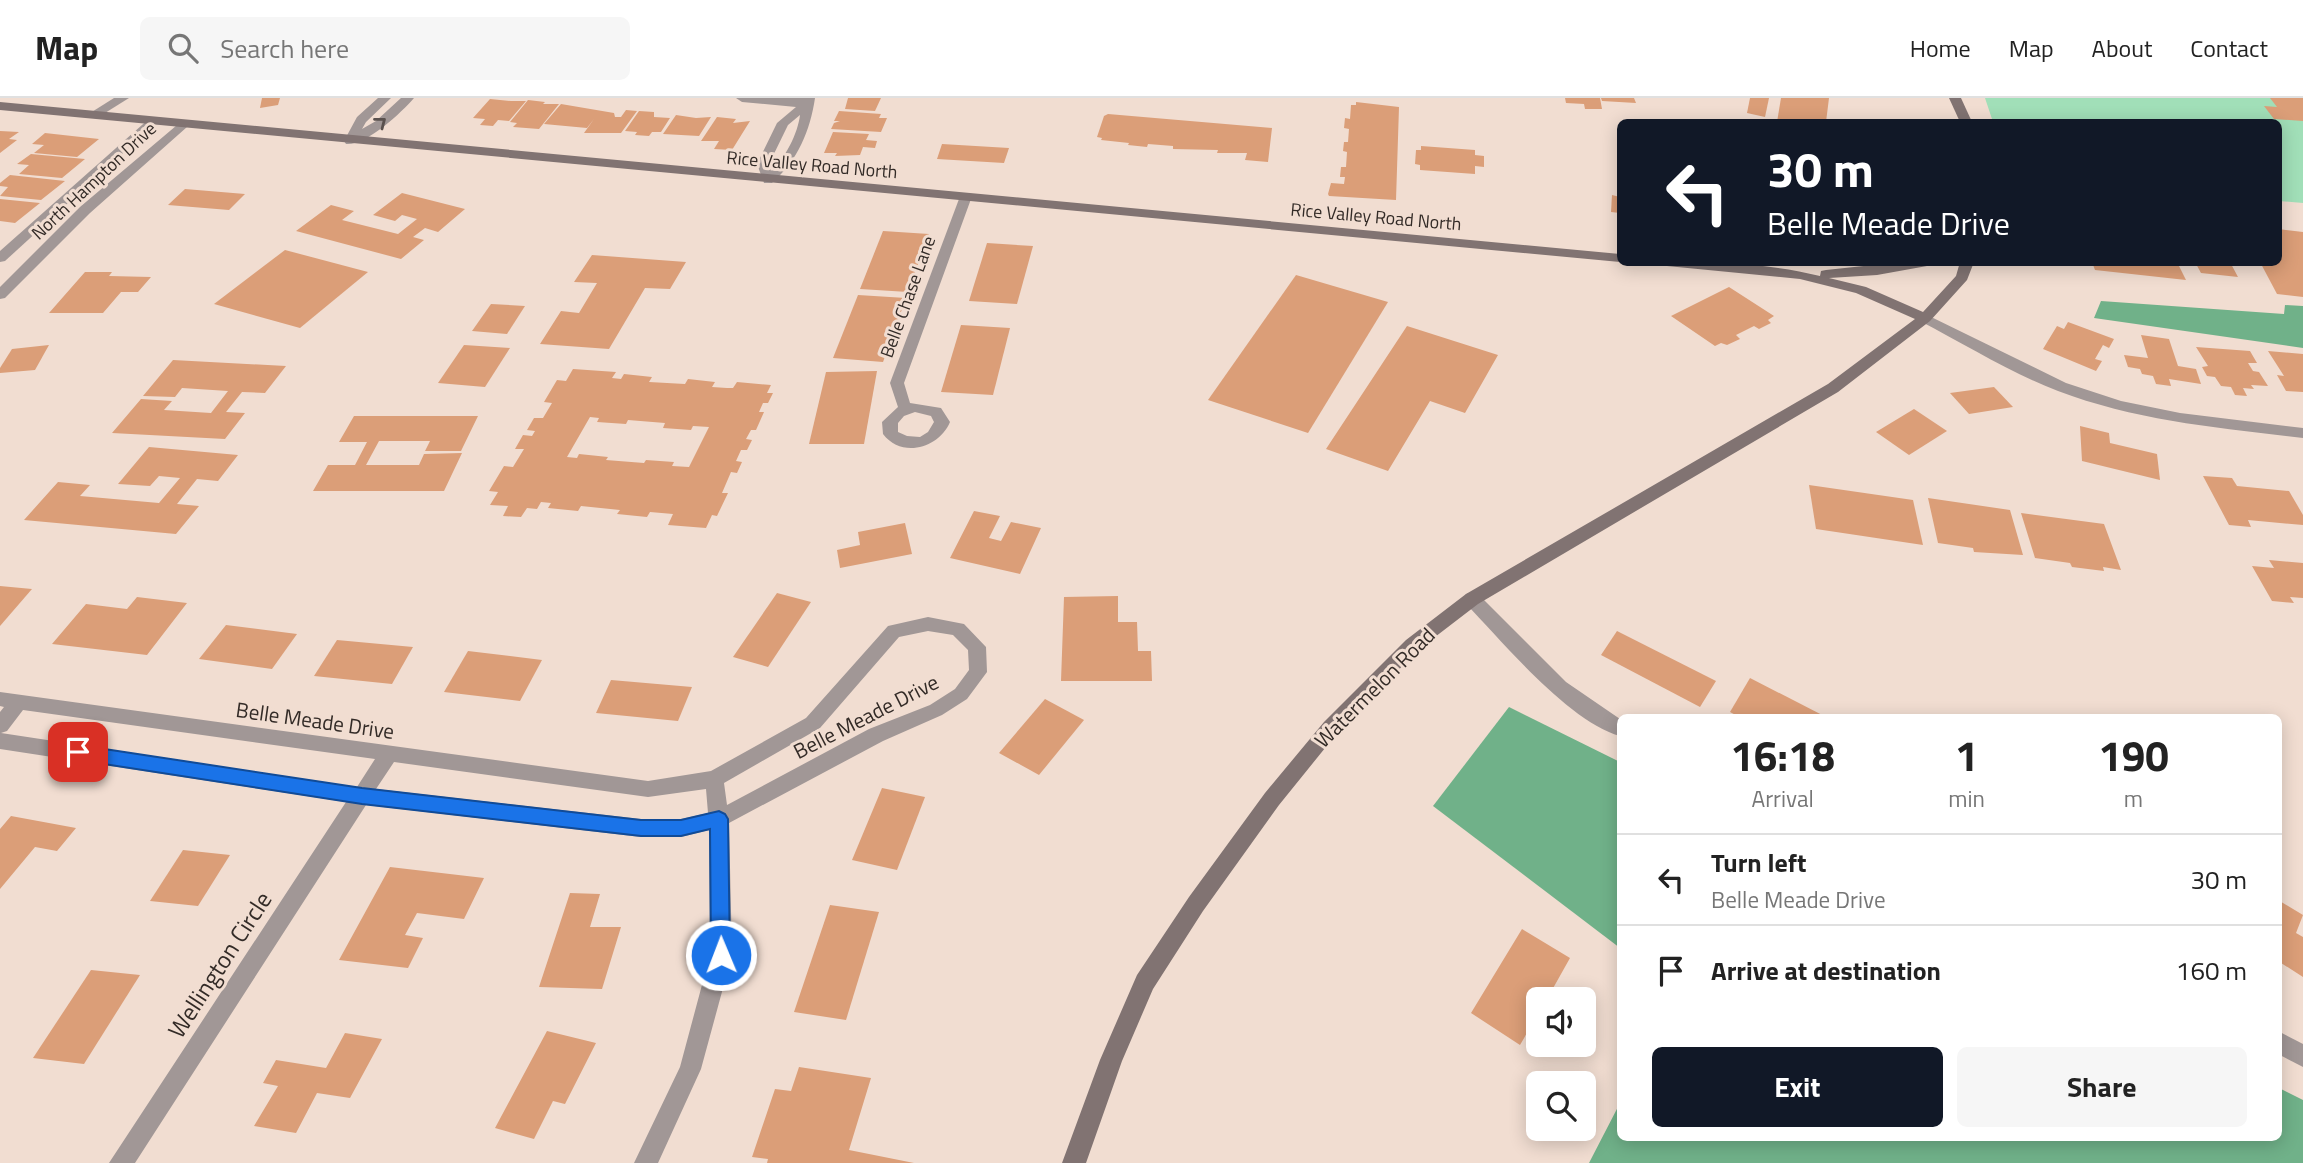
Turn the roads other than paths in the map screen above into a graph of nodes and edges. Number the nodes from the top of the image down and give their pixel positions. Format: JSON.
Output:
{"nodes":[{"id":1,"x":102,"y":98,"type":"edge"},
{"id":2,"x":123,"y":98,"type":"edge"},
{"id":3,"x":385,"y":98,"type":"edge"},
{"id":4,"x":408,"y":98,"type":"edge"},
{"id":5,"x":742,"y":98,"type":"edge"},
{"id":6,"x":1955,"y":98,"type":"edge"},
{"id":7,"x":808,"y":101,"type":"edge"},
{"id":8,"x":0,"y":106,"type":"edge"},
{"id":9,"x":93,"y":115,"type":"junction"},
{"id":10,"x":1965,"y":119,"type":"edge"},
{"id":11,"x":151,"y":121,"type":"junction"},
{"id":12,"x":183,"y":124,"type":"junction"},
{"id":13,"x":350,"y":141,"type":"junction"},
{"id":14,"x":768,"y":180,"type":"junction"},
{"id":15,"x":965,"y":199,"type":"junction"},
{"id":16,"x":0,"y":258,"type":"edge"},
{"id":17,"x":1617,"y":258,"type":"edge"},
{"id":18,"x":1708,"y":266,"type":"edge"},
{"id":19,"x":1902,"y":266,"type":"edge"},
{"id":20,"x":1966,"y":266,"type":"edge"},
{"id":21,"x":1800,"y":275,"type":"junction"},
{"id":22,"x":0,"y":295,"type":"edge"},
{"id":23,"x":1925,"y":318,"type":"junction"},
{"id":24,"x":906,"y":409,"type":"dead end"},
{"id":25,"x":2303,"y":433,"type":"edge"},
{"id":26,"x":1472,"y":599,"type":"junction"},
{"id":27,"x":9,"y":701,"type":"edge"},
{"id":28,"x":0,"y":726,"type":"edge"},
{"id":29,"x":1617,"y":727,"type":"edge"},
{"id":30,"x":0,"y":740,"type":"edge"},
{"id":31,"x":388,"y":755,"type":"junction"},
{"id":32,"x":714,"y":779,"type":"junction"},
{"id":33,"x":362,"y":796,"type":"junction"},
{"id":34,"x":719,"y":819,"type":"junction"},
{"id":35,"x":2282,"y":1044,"type":"edge"},
{"id":36,"x":2303,"y":1056,"type":"edge"},
{"id":37,"x":121,"y":1163,"type":"edge"},
{"id":38,"x":646,"y":1163,"type":"edge"},
{"id":39,"x":1074,"y":1163,"type":"edge"}],
"edges":[{"from":1,"to":9,"type":"street"},
{"from":2,"to":9,"type":"street"},
{"from":3,"to":13,"type":"street"},
{"from":13,"to":4,"type":"street","one_way":true},
{"from":5,"to":7,"type":"street"},
{"from":6,"to":10,"type":"street"},
{"from":7,"to":14,"type":"street"},
{"from":7,"to":14,"type":"street"},
{"from":8,"to":9,"type":"street","name":"Rice Valley Road North"},
{"from":9,"to":11,"type":"street","name":"Rice Valley Road North"},
{"from":11,"to":12,"type":"street","name":"Rice Valley Road North"},
{"from":11,"to":16,"type":"street","name":"North Hampton Drive"},
{"from":12,"to":13,"type":"street","name":"Rice Valley Road North"},
{"from":12,"to":22,"type":"street","name":"North Hampton Drive"},
{"from":13,"to":14,"type":"street","name":"Rice Valley Road North"},
{"from":14,"to":15,"type":"street","name":"Rice Valley Road North"},
{"from":15,"to":17,"type":"street","name":"Rice Valley Road North"},
{"from":15,"to":24,"type":"street","name":"Belle Chase Lane"},
{"from":18,"to":21,"type":"street"},
{"from":19,"to":21,"type":"street"},
{"from":20,"to":23,"type":"street","name":"Watermelon Road"},
{"from":21,"to":23,"type":"street"},
{"from":23,"to":25,"type":"street"},
{"from":23,"to":26,"type":"street","name":"Watermelon Road"},
{"from":26,"to":29,"type":"street"},
{"from":26,"to":39,"type":"street","name":"Watermelon Road"},
{"from":27,"to":28,"type":"street"},
{"from":27,"to":31,"type":"street","name":"Belle Meade Drive"},
{"from":30,"to":33,"type":"street","name":"Belle Meade Drive"},
{"from":31,"to":32,"type":"street","name":"Belle Meade Drive"},
{"from":31,"to":33,"type":"street","name":"Wellington Circle"},
{"from":32,"to":34,"type":"street"},
{"from":32,"to":34,"type":"street","name":"Belle Meade Drive"},
{"from":33,"to":34,"type":"street","name":"Belle Meade Drive"},
{"from":33,"to":37,"type":"street","name":"Wellington Circle"},
{"from":34,"to":38,"type":"street"},
{"from":35,"to":36,"type":"street"}]}
